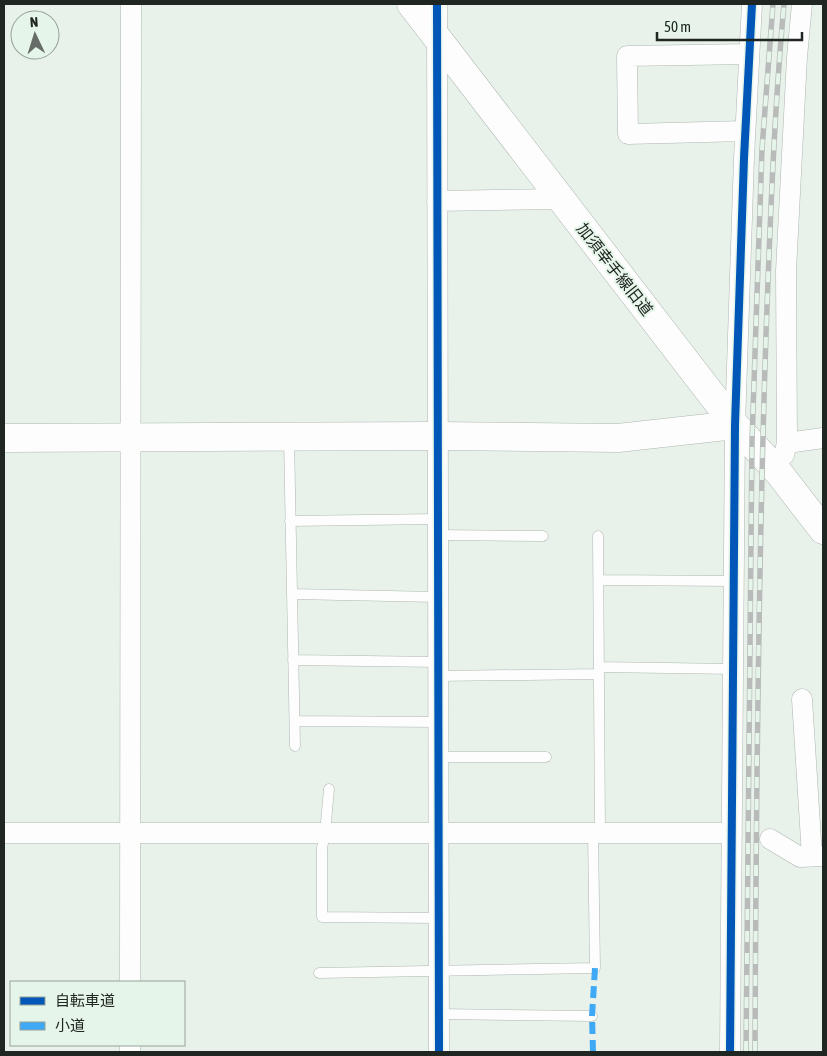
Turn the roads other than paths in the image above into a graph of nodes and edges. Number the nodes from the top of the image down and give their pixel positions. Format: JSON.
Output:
{"nodes":[{"id":1,"x":131,"y":4,"type":"edge"},
{"id":2,"x":411,"y":4,"type":"edge"},
{"id":3,"x":437,"y":4,"type":"edge"},
{"id":4,"x":752,"y":4,"type":"edge"},
{"id":5,"x":802,"y":4,"type":"edge"},
{"id":6,"x":437,"y":38,"type":"junction"},
{"id":7,"x":749,"y":54,"type":"junction"},
{"id":8,"x":745,"y":131,"type":"junction"},
{"id":9,"x":561,"y":200,"type":"junction"},
{"id":10,"x":437,"y":201,"type":"junction"},
{"id":11,"x":736,"y":425,"type":"junction"},
{"id":12,"x":437,"y":436,"type":"junction"},
{"id":13,"x":289,"y":437,"type":"junction"},
{"id":14,"x":4,"y":438,"type":"edge"},
{"id":15,"x":132,"y":438,"type":"junction"},
{"id":16,"x":823,"y":438,"type":"edge"},
{"id":17,"x":787,"y":443,"type":"junction"},
{"id":18,"x":779,"y":473,"type":"junction"},
{"id":19,"x":290,"y":521,"type":"junction"},
{"id":20,"x":437,"y":527,"type":"junction"},
{"id":21,"x":823,"y":530,"type":"edge"},
{"id":22,"x":543,"y":536,"type":"dead end"},
{"id":23,"x":598,"y":536,"type":"dead end"},
{"id":24,"x":599,"y":580,"type":"junction"},
{"id":25,"x":734,"y":581,"type":"junction"},
{"id":26,"x":292,"y":594,"type":"junction"},
{"id":27,"x":438,"y":597,"type":"junction"},
{"id":28,"x":293,"y":660,"type":"junction"},
{"id":29,"x":438,"y":669,"type":"junction"},
{"id":30,"x":734,"y":669,"type":"junction"},
{"id":31,"x":599,"y":671,"type":"junction"},
{"id":32,"x":802,"y":699,"type":"dead end"},
{"id":33,"x":294,"y":721,"type":"junction"},
{"id":34,"x":438,"y":722,"type":"junction"},
{"id":35,"x":295,"y":746,"type":"dead end"},
{"id":36,"x":438,"y":757,"type":"junction"},
{"id":37,"x":546,"y":757,"type":"dead end"},
{"id":38,"x":329,"y":789,"type":"dead end"},
{"id":39,"x":4,"y":833,"type":"edge"},
{"id":40,"x":325,"y":833,"type":"junction"},
{"id":41,"x":438,"y":833,"type":"junction"},
{"id":42,"x":597,"y":833,"type":"junction"},
{"id":43,"x":732,"y":833,"type":"junction"},
{"id":44,"x":131,"y":834,"type":"junction"},
{"id":45,"x":770,"y":840,"type":"dead end"},
{"id":46,"x":818,"y":856,"type":"edge"},
{"id":47,"x":438,"y":918,"type":"junction"},
{"id":48,"x":438,"y":970,"type":"junction"},
{"id":49,"x":319,"y":973,"type":"dead end"},
{"id":50,"x":130,"y":981,"type":"edge"},
{"id":51,"x":439,"y":1014,"type":"junction"},
{"id":52,"x":592,"y":1016,"type":"dead end"},
{"id":53,"x":439,"y":1052,"type":"edge"},
{"id":54,"x":730,"y":1052,"type":"edge"}],
"edges":[{"from":1,"to":15,"type":"street"},
{"from":2,"to":6,"type":"street","name":"加須幸手線旧道"},
{"from":3,"to":6,"type":"street"},
{"from":4,"to":7,"type":"street"},
{"from":5,"to":17,"type":"street"},
{"from":6,"to":9,"type":"street","name":"加須幸手線旧道"},
{"from":6,"to":10,"type":"street"},
{"from":7,"to":8,"type":"street"},
{"from":7,"to":8,"type":"street"},
{"from":8,"to":11,"type":"street"},
{"from":9,"to":10,"type":"street"},
{"from":9,"to":11,"type":"street","name":"加須幸手線旧道"},
{"from":10,"to":12,"type":"street"},
{"from":11,"to":12,"type":"street"},
{"from":11,"to":18,"type":"street","name":"加須幸手線旧道"},
{"from":11,"to":25,"type":"street"},
{"from":12,"to":13,"type":"street"},
{"from":12,"to":20,"type":"street"},
{"from":13,"to":15,"type":"street"},
{"from":13,"to":19,"type":"lane"},
{"from":14,"to":15,"type":"street"},
{"from":15,"to":44,"type":"street"},
{"from":16,"to":17,"type":"street"},
{"from":17,"to":18,"type":"street"},
{"from":18,"to":21,"type":"street","name":"加須幸手線旧道"},
{"from":19,"to":20,"type":"lane"},
{"from":19,"to":26,"type":"lane"},
{"from":20,"to":22,"type":"lane"},
{"from":20,"to":27,"type":"street"},
{"from":23,"to":24,"type":"lane"},
{"from":24,"to":25,"type":"lane"},
{"from":24,"to":31,"type":"lane"},
{"from":25,"to":30,"type":"street"},
{"from":26,"to":27,"type":"lane"},
{"from":26,"to":28,"type":"lane"},
{"from":27,"to":29,"type":"street"},
{"from":28,"to":29,"type":"lane"},
{"from":28,"to":33,"type":"lane"},
{"from":29,"to":31,"type":"lane"},
{"from":29,"to":34,"type":"street"},
{"from":30,"to":31,"type":"lane"},
{"from":30,"to":43,"type":"street"},
{"from":31,"to":42,"type":"lane"},
{"from":32,"to":46,"type":"street"},
{"from":33,"to":34,"type":"lane"},
{"from":33,"to":35,"type":"lane"},
{"from":34,"to":36,"type":"street"},
{"from":36,"to":37,"type":"lane"},
{"from":36,"to":41,"type":"street"},
{"from":38,"to":40,"type":"lane"},
{"from":39,"to":44,"type":"street"},
{"from":40,"to":41,"type":"street"},
{"from":40,"to":44,"type":"street"},
{"from":40,"to":47,"type":"lane"},
{"from":41,"to":42,"type":"street"},
{"from":41,"to":47,"type":"street"},
{"from":42,"to":43,"type":"street"},
{"from":42,"to":48,"type":"lane"},
{"from":43,"to":54,"type":"street"},
{"from":44,"to":50,"type":"street"},
{"from":45,"to":46,"type":"street"},
{"from":47,"to":48,"type":"street"},
{"from":48,"to":49,"type":"lane"},
{"from":48,"to":51,"type":"street"},
{"from":51,"to":52,"type":"lane"},
{"from":51,"to":53,"type":"street"}]}
